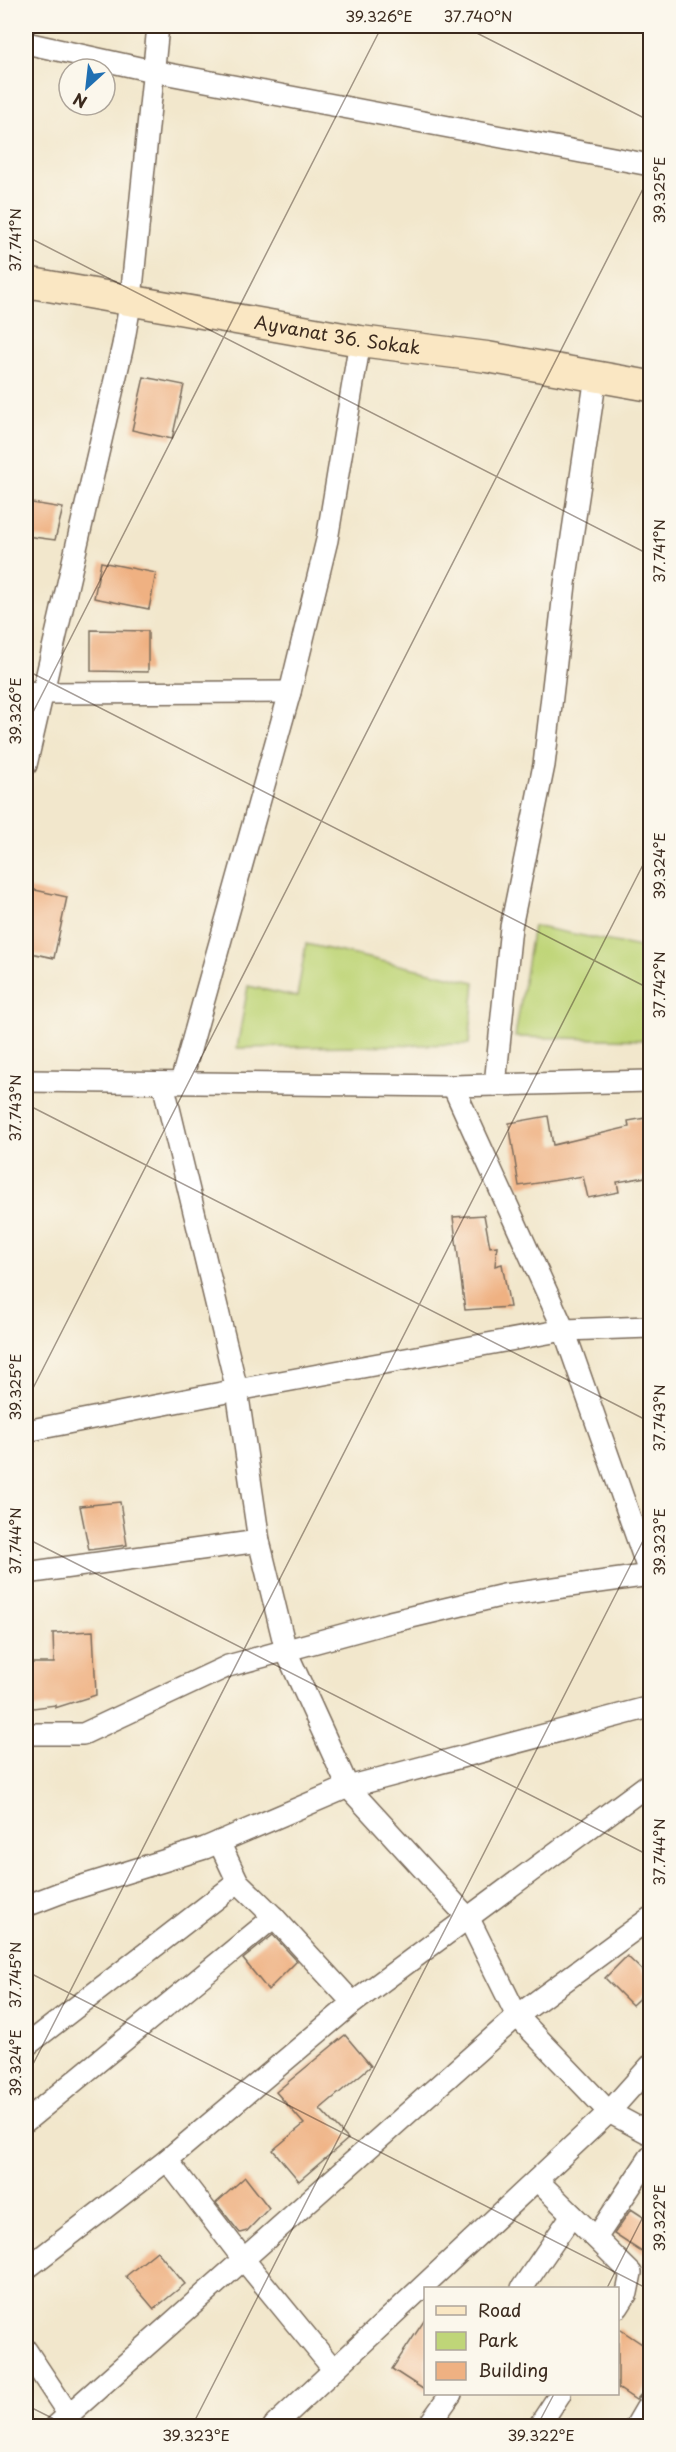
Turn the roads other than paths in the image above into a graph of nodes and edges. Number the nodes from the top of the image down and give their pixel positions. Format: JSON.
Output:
{"nodes":[{"id":1,"x":158,"y":26,"type":"edge"},
{"id":2,"x":26,"y":43,"type":"edge"},
{"id":3,"x":153,"y":71,"type":"junction"},
{"id":4,"x":651,"y":165,"type":"edge"},
{"id":5,"x":26,"y":282,"type":"edge"},
{"id":6,"x":131,"y":299,"type":"junction"},
{"id":7,"x":360,"y":341,"type":"junction"},
{"id":8,"x":596,"y":376,"type":"junction"},
{"id":9,"x":651,"y":386,"type":"edge"},
{"id":10,"x":290,"y":692,"type":"junction"},
{"id":11,"x":34,"y":693,"type":"edge"},
{"id":12,"x":26,"y":765,"type":"edge"},
{"id":13,"x":26,"y":1081,"type":"edge"},
{"id":14,"x":651,"y":1081,"type":"edge"},
{"id":15,"x":172,"y":1083,"type":"junction"},
{"id":16,"x":495,"y":1085,"type":"junction"},
{"id":17,"x":453,"y":1086,"type":"junction"},
{"id":18,"x":651,"y":1327,"type":"edge"},
{"id":19,"x":564,"y":1330,"type":"junction"},
{"id":20,"x":237,"y":1390,"type":"junction"},
{"id":21,"x":26,"y":1431,"type":"edge"},
{"id":22,"x":259,"y":1541,"type":"junction"},
{"id":23,"x":26,"y":1573,"type":"edge"},
{"id":24,"x":651,"y":1575,"type":"edge"},
{"id":25,"x":286,"y":1651,"type":"junction"},
{"id":26,"x":651,"y":1707,"type":"edge"},
{"id":27,"x":26,"y":1734,"type":"edge"},
{"id":28,"x":651,"y":1783,"type":"edge"},
{"id":29,"x":348,"y":1787,"type":"junction"},
{"id":30,"x":219,"y":1842,"type":"junction"},
{"id":31,"x":238,"y":1882,"type":"junction"},
{"id":32,"x":26,"y":1906,"type":"edge"},
{"id":33,"x":274,"y":1917,"type":"junction"},
{"id":34,"x":651,"y":1918,"type":"edge"},
{"id":35,"x":469,"y":1919,"type":"junction"},
{"id":36,"x":353,"y":2003,"type":"junction"},
{"id":37,"x":517,"y":2016,"type":"junction"},
{"id":38,"x":26,"y":2046,"type":"edge"},
{"id":39,"x":651,"y":2066,"type":"edge"},
{"id":40,"x":609,"y":2112,"type":"junction"},
{"id":41,"x":26,"y":2121,"type":"edge"},
{"id":42,"x":651,"y":2133,"type":"edge"},
{"id":43,"x":651,"y":2157,"type":"edge"},
{"id":44,"x":167,"y":2160,"type":"junction"},
{"id":45,"x":537,"y":2180,"type":"junction"},
{"id":46,"x":572,"y":2215,"type":"junction"},
{"id":47,"x":596,"y":2238,"type":"junction"},
{"id":48,"x":244,"y":2260,"type":"junction"},
{"id":49,"x":26,"y":2269,"type":"edge"},
{"id":50,"x":523,"y":2287,"type":"edge"},
{"id":51,"x":619,"y":2305,"type":"edge"},
{"id":52,"x":27,"y":2354,"type":"edge"},
{"id":53,"x":334,"y":2370,"type":"junction"},
{"id":54,"x":450,"y":2395,"type":"edge"},
{"id":55,"x":559,"y":2395,"type":"edge"},
{"id":56,"x":651,"y":2402,"type":"edge"},
{"id":57,"x":63,"y":2421,"type":"edge"},
{"id":58,"x":431,"y":2426,"type":"edge"},
{"id":59,"x":274,"y":2427,"type":"edge"},
{"id":60,"x":538,"y":2427,"type":"edge"},
{"id":61,"x":636,"y":2427,"type":"edge"}],
"edges":[{"from":1,"to":3,"type":"street"},
{"from":2,"to":3,"type":"street"},
{"from":3,"to":4,"type":"street"},
{"from":3,"to":6,"type":"street"},
{"from":5,"to":6,"type":"street","name":"Ayvanat 36. Sokak"},
{"from":6,"to":7,"type":"street","name":"Ayvanat 36. Sokak"},
{"from":6,"to":11,"type":"street"},
{"from":7,"to":8,"type":"street","name":"Ayvanat 36. Sokak"},
{"from":7,"to":10,"type":"street"},
{"from":8,"to":9,"type":"street","name":"Ayvanat 36. Sokak"},
{"from":8,"to":16,"type":"street"},
{"from":10,"to":11,"type":"street"},
{"from":10,"to":15,"type":"street"},
{"from":11,"to":12,"type":"street"},
{"from":13,"to":15,"type":"street"},
{"from":14,"to":16,"type":"street"},
{"from":15,"to":17,"type":"street"},
{"from":15,"to":20,"type":"street"},
{"from":16,"to":17,"type":"street"},
{"from":17,"to":19,"type":"street"},
{"from":18,"to":19,"type":"street"},
{"from":19,"to":20,"type":"street"},
{"from":19,"to":24,"type":"street"},
{"from":20,"to":21,"type":"street"},
{"from":20,"to":22,"type":"street"},
{"from":22,"to":23,"type":"street"},
{"from":22,"to":25,"type":"street"},
{"from":24,"to":25,"type":"street"},
{"from":25,"to":27,"type":"street"},
{"from":25,"to":29,"type":"street"},
{"from":26,"to":29,"type":"street"},
{"from":28,"to":35,"type":"street"},
{"from":29,"to":30,"type":"street"},
{"from":29,"to":35,"type":"street"},
{"from":30,"to":31,"type":"street"},
{"from":30,"to":32,"type":"street"},
{"from":31,"to":33,"type":"street"},
{"from":31,"to":38,"type":"street"},
{"from":33,"to":36,"type":"street"},
{"from":33,"to":41,"type":"street"},
{"from":34,"to":37,"type":"street"},
{"from":35,"to":36,"type":"street"},
{"from":35,"to":37,"type":"street"},
{"from":36,"to":44,"type":"street"},
{"from":37,"to":40,"type":"street"},
{"from":37,"to":48,"type":"street"},
{"from":39,"to":40,"type":"street"},
{"from":40,"to":42,"type":"street"},
{"from":40,"to":45,"type":"street"},
{"from":43,"to":47,"type":"street"},
{"from":44,"to":48,"type":"street"},
{"from":44,"to":49,"type":"street"},
{"from":45,"to":46,"type":"street"},
{"from":45,"to":53,"type":"street"},
{"from":46,"to":47,"type":"street"},
{"from":46,"to":50,"type":"street"},
{"from":47,"to":51,"type":"street"},
{"from":48,"to":53,"type":"street"},
{"from":48,"to":57,"type":"street"},
{"from":52,"to":57,"type":"street"},
{"from":53,"to":59,"type":"street"},
{"from":54,"to":58,"type":"street"},
{"from":55,"to":60,"type":"street"},
{"from":56,"to":61,"type":"street"}]}
